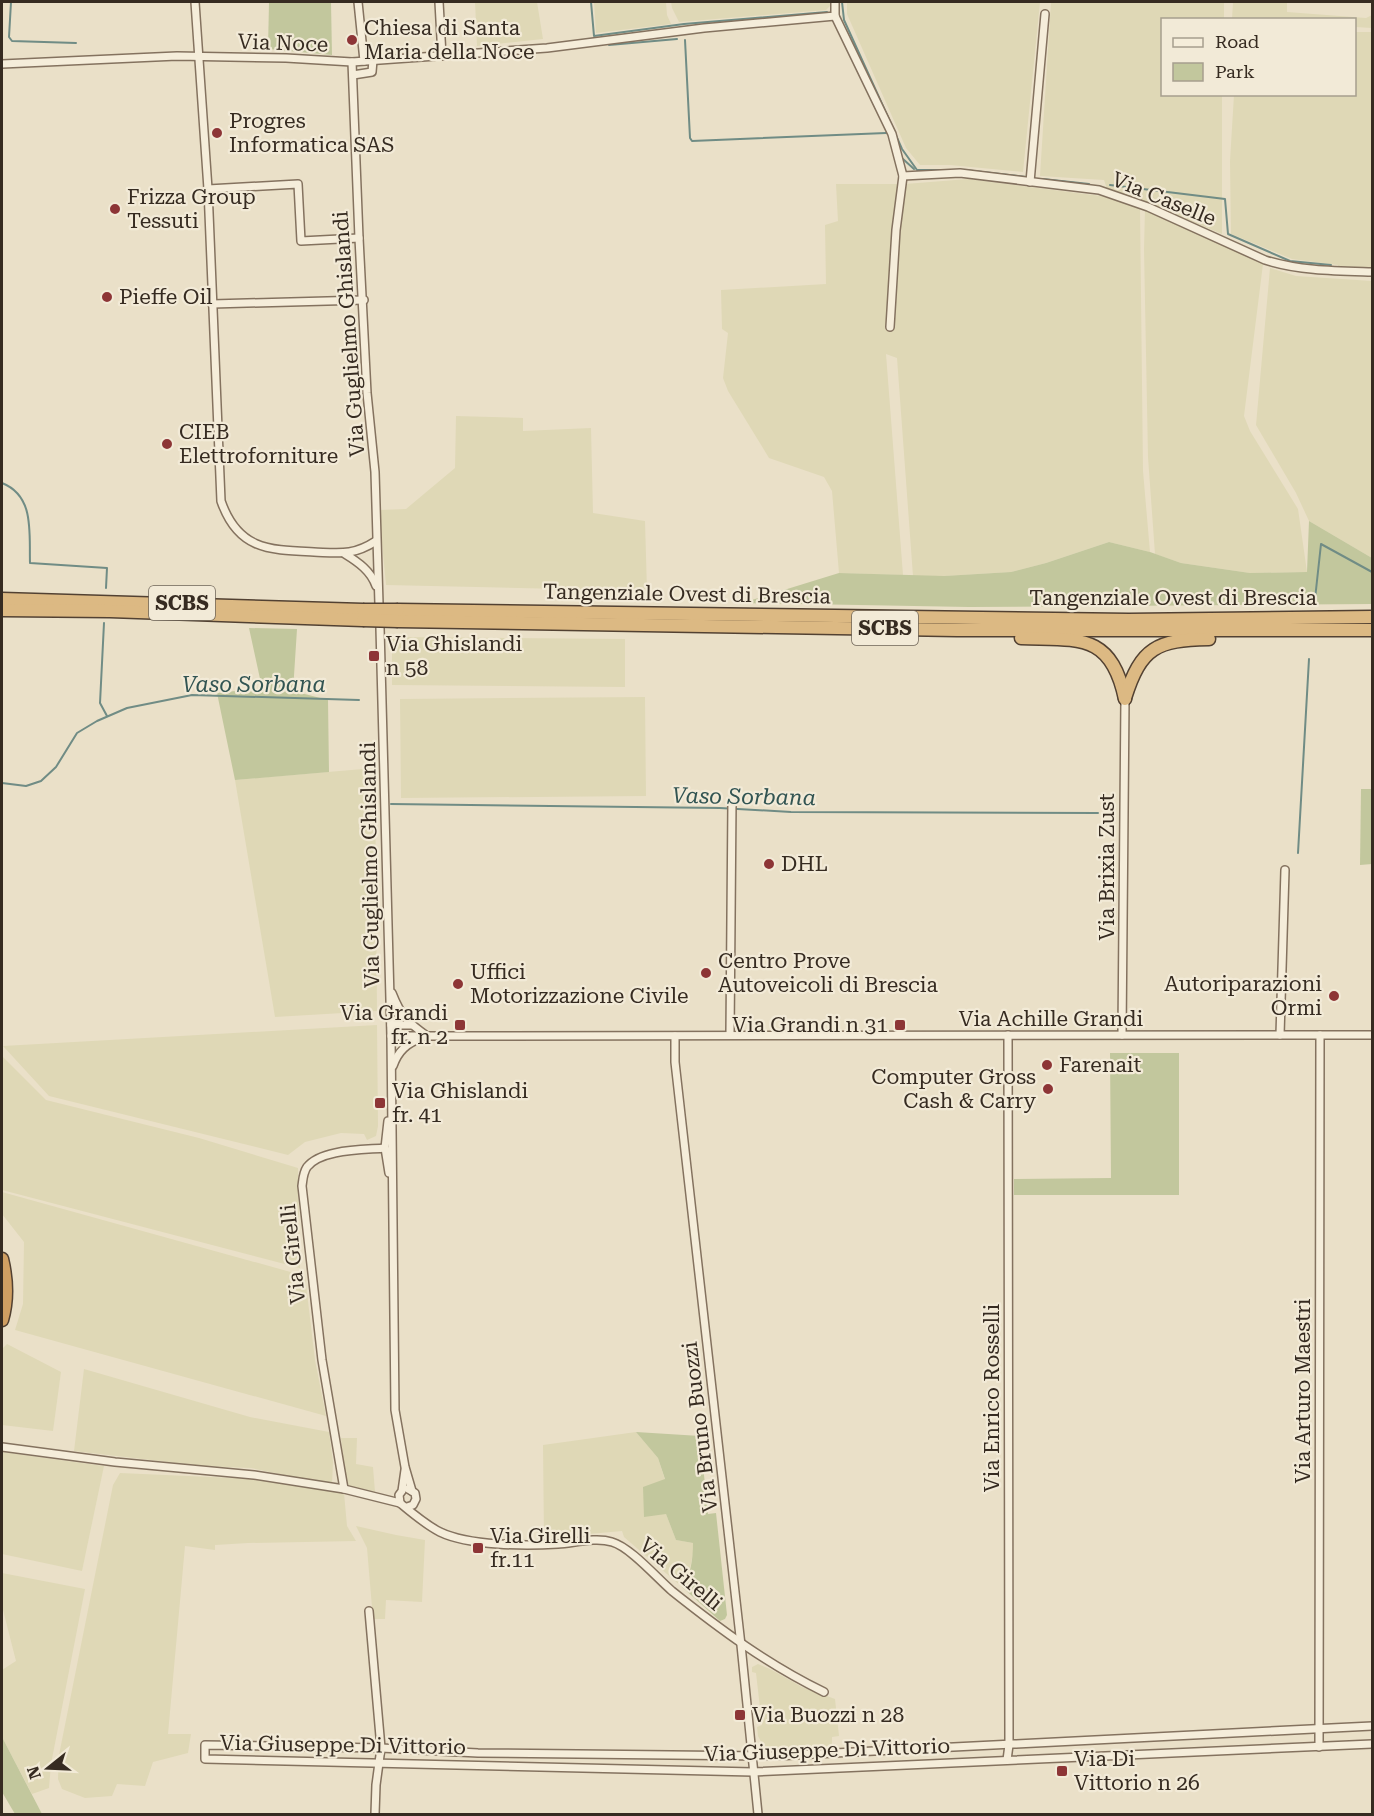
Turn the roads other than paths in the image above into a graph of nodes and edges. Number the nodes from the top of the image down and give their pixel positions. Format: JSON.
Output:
{"nodes":[{"id":1,"x":195,"y":2,"type":"edge"},
{"id":2,"x":358,"y":2,"type":"edge"},
{"id":3,"x":439,"y":2,"type":"edge"},
{"id":4,"x":835,"y":2,"type":"edge"},
{"id":5,"x":1045,"y":14,"type":"dead end"},
{"id":6,"x":835,"y":16,"type":"junction"},
{"id":7,"x":442,"y":56,"type":"junction"},
{"id":8,"x":198,"y":57,"type":"junction"},
{"id":9,"x":373,"y":60,"type":"junction"},
{"id":10,"x":364,"y":61,"type":"junction"},
{"id":11,"x":352,"y":62,"type":"junction"},
{"id":12,"x":2,"y":63,"type":"edge"},
{"id":13,"x":353,"y":75,"type":"junction"},
{"id":14,"x":903,"y":176,"type":"junction"},
{"id":15,"x":1030,"y":182,"type":"junction"},
{"id":16,"x":208,"y":189,"type":"junction"},
{"id":17,"x":359,"y":238,"type":"junction"},
{"id":18,"x":1372,"y":272,"type":"edge"},
{"id":19,"x":364,"y":300,"type":"junction"},
{"id":20,"x":212,"y":304,"type":"junction"},
{"id":21,"x":890,"y":327,"type":"dead end"},
{"id":22,"x":376,"y":542,"type":"junction"},
{"id":23,"x":345,"y":554,"type":"junction"},
{"id":24,"x":379,"y":594,"type":"junction"},
{"id":25,"x":2,"y":598,"type":"edge"},
{"id":26,"x":379,"y":604,"type":"dead end"},
{"id":27,"x":2,"y":610,"type":"edge"},
{"id":28,"x":363,"y":615,"type":"junction"},
{"id":29,"x":398,"y":615,"type":"junction"},
{"id":30,"x":1372,"y":617,"type":"edge"},
{"id":31,"x":380,"y":628,"type":"dead end"},
{"id":32,"x":957,"y":630,"type":"junction"},
{"id":33,"x":1274,"y":630,"type":"junction"},
{"id":34,"x":1372,"y":630,"type":"edge"},
{"id":35,"x":1125,"y":699,"type":"junction"},
{"id":36,"x":732,"y":801,"type":"dead end"},
{"id":37,"x":1285,"y":870,"type":"dead end"},
{"id":38,"x":390,"y":988,"type":"junction"},
{"id":39,"x":391,"y":1025,"type":"junction"},
{"id":40,"x":411,"y":1025,"type":"junction"},
{"id":41,"x":730,"y":1035,"type":"junction"},
{"id":42,"x":1008,"y":1035,"type":"junction"},
{"id":43,"x":1122,"y":1035,"type":"junction"},
{"id":44,"x":1280,"y":1035,"type":"junction"},
{"id":45,"x":1320,"y":1035,"type":"junction"},
{"id":46,"x":1372,"y":1035,"type":"edge"},
{"id":47,"x":391,"y":1036,"type":"junction"},
{"id":48,"x":428,"y":1036,"type":"junction"},
{"id":49,"x":675,"y":1036,"type":"junction"},
{"id":50,"x":391,"y":1071,"type":"junction"},
{"id":51,"x":391,"y":1101,"type":"junction"},
{"id":52,"x":385,"y":1148,"type":"junction"},
{"id":53,"x":392,"y":1160,"type":"junction"},
{"id":54,"x":393,"y":1194,"type":"junction"},
{"id":55,"x":2,"y":1259,"type":"edge"},
{"id":56,"x":2,"y":1320,"type":"edge"},
{"id":57,"x":2,"y":1447,"type":"edge"},
{"id":58,"x":405,"y":1467,"type":"junction"},
{"id":59,"x":344,"y":1489,"type":"junction"},
{"id":60,"x":402,"y":1491,"type":"junction"},
{"id":61,"x":412,"y":1491,"type":"junction"},
{"id":62,"x":416,"y":1502,"type":"junction"},
{"id":63,"x":403,"y":1505,"type":"junction"},
{"id":64,"x":430,"y":1526,"type":"junction"},
{"id":65,"x":369,"y":1611,"type":"dead end"},
{"id":66,"x":741,"y":1645,"type":"junction"},
{"id":67,"x":824,"y":1692,"type":"dead end"},
{"id":68,"x":1372,"y":1726,"type":"edge"},
{"id":69,"x":1318,"y":1728,"type":"junction"},
{"id":70,"x":1372,"y":1744,"type":"edge"},
{"id":71,"x":1009,"y":1745,"type":"junction"},
{"id":72,"x":1318,"y":1747,"type":"junction"},
{"id":73,"x":381,"y":1748,"type":"junction"},
{"id":74,"x":752,"y":1755,"type":"junction"},
{"id":75,"x":1007,"y":1760,"type":"junction"},
{"id":76,"x":378,"y":1764,"type":"junction"},
{"id":77,"x":753,"y":1772,"type":"junction"},
{"id":78,"x":375,"y":1815,"type":"edge"},
{"id":79,"x":758,"y":1815,"type":"edge"}],
"edges":[{"from":1,"to":8,"type":"street"},
{"from":2,"to":10,"type":"street"},
{"from":3,"to":7,"type":"street"},
{"from":4,"to":6,"type":"street"},
{"from":5,"to":15,"type":"street"},
{"from":6,"to":7,"type":"street","name":"Via Noce"},
{"from":6,"to":14,"type":"street"},
{"from":7,"to":9,"type":"street","name":"Via Noce"},
{"from":8,"to":11,"type":"street","name":"Via Noce"},
{"from":8,"to":12,"type":"street","name":"Via Noce"},
{"from":8,"to":16,"type":"street"},
{"from":9,"to":10,"type":"street","name":"Via Noce"},
{"from":9,"to":13,"type":"street"},
{"from":10,"to":11,"type":"street","name":"Via Noce"},
{"from":11,"to":13,"type":"street","name":"Via Guglielmo Ghislandi"},
{"from":13,"to":17,"type":"street","name":"Via Guglielmo Ghislandi"},
{"from":14,"to":15,"type":"street","name":"Via Caselle"},
{"from":14,"to":21,"type":"street"},
{"from":15,"to":18,"type":"street","name":"Via Caselle"},
{"from":16,"to":17,"type":"street"},
{"from":16,"to":20,"type":"street"},
{"from":17,"to":19,"type":"street","name":"Via Guglielmo Ghislandi"},
{"from":19,"to":20,"type":"street"},
{"from":19,"to":22,"type":"street","name":"Via Guglielmo Ghislandi"},
{"from":20,"to":23,"type":"street"},
{"from":22,"to":23,"type":"street"},
{"from":22,"to":24,"type":"street","name":"Via Guglielmo Ghislandi"},
{"from":23,"to":24,"type":"street"},
{"from":24,"to":26,"type":"street","name":"Via Guglielmo Ghislandi"},
{"from":25,"to":28,"type":"highway","name":"Tangenziale Ovest di Brescia","number":"SCBS"},
{"from":27,"to":28,"type":"highway","name":"Tangenziale Ovest di Brescia","number":"SCBS"},
{"from":28,"to":29,"type":"highway","name":"Tangenziale Ovest di Brescia","number":"SCBS","bridge":true},
{"from":29,"to":30,"type":"highway","name":"Tangenziale Ovest di Brescia","number":"SCBS"},
{"from":29,"to":32,"type":"highway","name":"Tangenziale Ovest di Brescia","number":"SCBS"},
{"from":31,"to":38,"type":"street","name":"Via Guglielmo Ghislandi"},
{"from":32,"to":33,"type":"highway","name":"Tangenziale Ovest di Brescia","number":"SCBS"},
{"from":32,"to":35,"type":"highway"},
{"from":33,"to":34,"type":"highway","name":"Tangenziale Ovest di Brescia","number":"SCBS"},
{"from":33,"to":35,"type":"highway"},
{"from":35,"to":43,"type":"street","name":"Via Brixia Zust"},
{"from":36,"to":41,"type":"street"},
{"from":37,"to":44,"type":"street"},
{"from":38,"to":39,"type":"street","name":"Via Guglielmo Ghislandi"},
{"from":38,"to":40,"type":"street"},
{"from":39,"to":40,"type":"street"},
{"from":39,"to":47,"type":"street","name":"Via Guglielmo Ghislandi"},
{"from":40,"to":48,"type":"street"},
{"from":41,"to":42,"type":"street","name":"Via Achille Grandi"},
{"from":41,"to":49,"type":"street","name":"Via Achille Grandi"},
{"from":42,"to":43,"type":"street","name":"Via Achille Grandi"},
{"from":42,"to":71,"type":"street","name":"Via Enrico Rosselli"},
{"from":43,"to":44,"type":"street","name":"Via Achille Grandi"},
{"from":44,"to":45,"type":"street","name":"Via Achille Grandi"},
{"from":45,"to":46,"type":"street","name":"Via Achille Grandi"},
{"from":45,"to":69,"type":"street","name":"Via Arturo Maestri"},
{"from":47,"to":48,"type":"street","name":"Via Achille Grandi"},
{"from":47,"to":50,"type":"street","name":"Via Guglielmo Ghislandi"},
{"from":48,"to":49,"type":"street","name":"Via Achille Grandi"},
{"from":48,"to":50,"type":"street","name":"Via Achille Grandi"},
{"from":49,"to":66,"type":"street","name":"Via Bruno Buozzi"},
{"from":50,"to":51,"type":"street","name":"Via Guglielmo Ghislandi"},
{"from":51,"to":52,"type":"street","name":"Via Guglielmo Ghislandi"},
{"from":51,"to":53,"type":"street","name":"Via Guglielmo Ghislandi"},
{"from":52,"to":53,"type":"street","name":"Via Guglielmo Ghislandi"},
{"from":52,"to":54,"type":"street","name":"Via Guglielmo Ghislandi"},
{"from":52,"to":59,"type":"street","name":"Via Girelli"},
{"from":53,"to":54,"type":"street","name":"Via Guglielmo Ghislandi"},
{"from":54,"to":58,"type":"street","name":"Via Guglielmo Ghislandi"},
{"from":55,"to":56,"type":"highway"},
{"from":57,"to":59,"type":"street","name":"Via Girelli"},
{"from":58,"to":60,"type":"street","name":"Via Guglielmo Ghislandi"},
{"from":58,"to":61,"type":"street","name":"Via Guglielmo Ghislandi"},
{"from":59,"to":63,"type":"street","name":"Via Girelli"},
{"from":60,"to":61,"type":"street"},
{"from":60,"to":63,"type":"street"},
{"from":61,"to":62,"type":"street"},
{"from":62,"to":63,"type":"street"},
{"from":62,"to":64,"type":"street"},
{"from":63,"to":64,"type":"street","name":"Via Girelli"},
{"from":64,"to":66,"type":"street","name":"Via Girelli"},
{"from":65,"to":73,"type":"street"},
{"from":66,"to":67,"type":"street","name":"Via Girelli"},
{"from":66,"to":74,"type":"street","name":"Via Bruno Buozzi"},
{"from":68,"to":69,"type":"street","name":"Via Giuseppe Di Vittorio"},
{"from":69,"to":71,"type":"street","name":"Via Giuseppe Di Vittorio"},
{"from":69,"to":72,"type":"street","name":"Via Arturo Maestri"},
{"from":70,"to":72,"type":"street","name":"Via Giuseppe Di Vittorio"},
{"from":71,"to":74,"type":"street","name":"Via Giuseppe Di Vittorio"},
{"from":71,"to":75,"type":"street","name":"Via Enrico Rosselli"},
{"from":72,"to":75,"type":"street","name":"Via Giuseppe Di Vittorio"},
{"from":73,"to":74,"type":"street","name":"Via Giuseppe Di Vittorio"},
{"from":73,"to":76,"type":"street"},
{"from":73,"to":76,"type":"street","name":"Via Giuseppe Di Vittorio"},
{"from":74,"to":77,"type":"street","name":"Via Bruno Buozzi"},
{"from":75,"to":77,"type":"street","name":"Via Giuseppe Di Vittorio"},
{"from":76,"to":77,"type":"street","name":"Via Giuseppe Di Vittorio"},
{"from":76,"to":78,"type":"street"},
{"from":77,"to":79,"type":"street","name":"Via Bruno Buozzi"}]}
